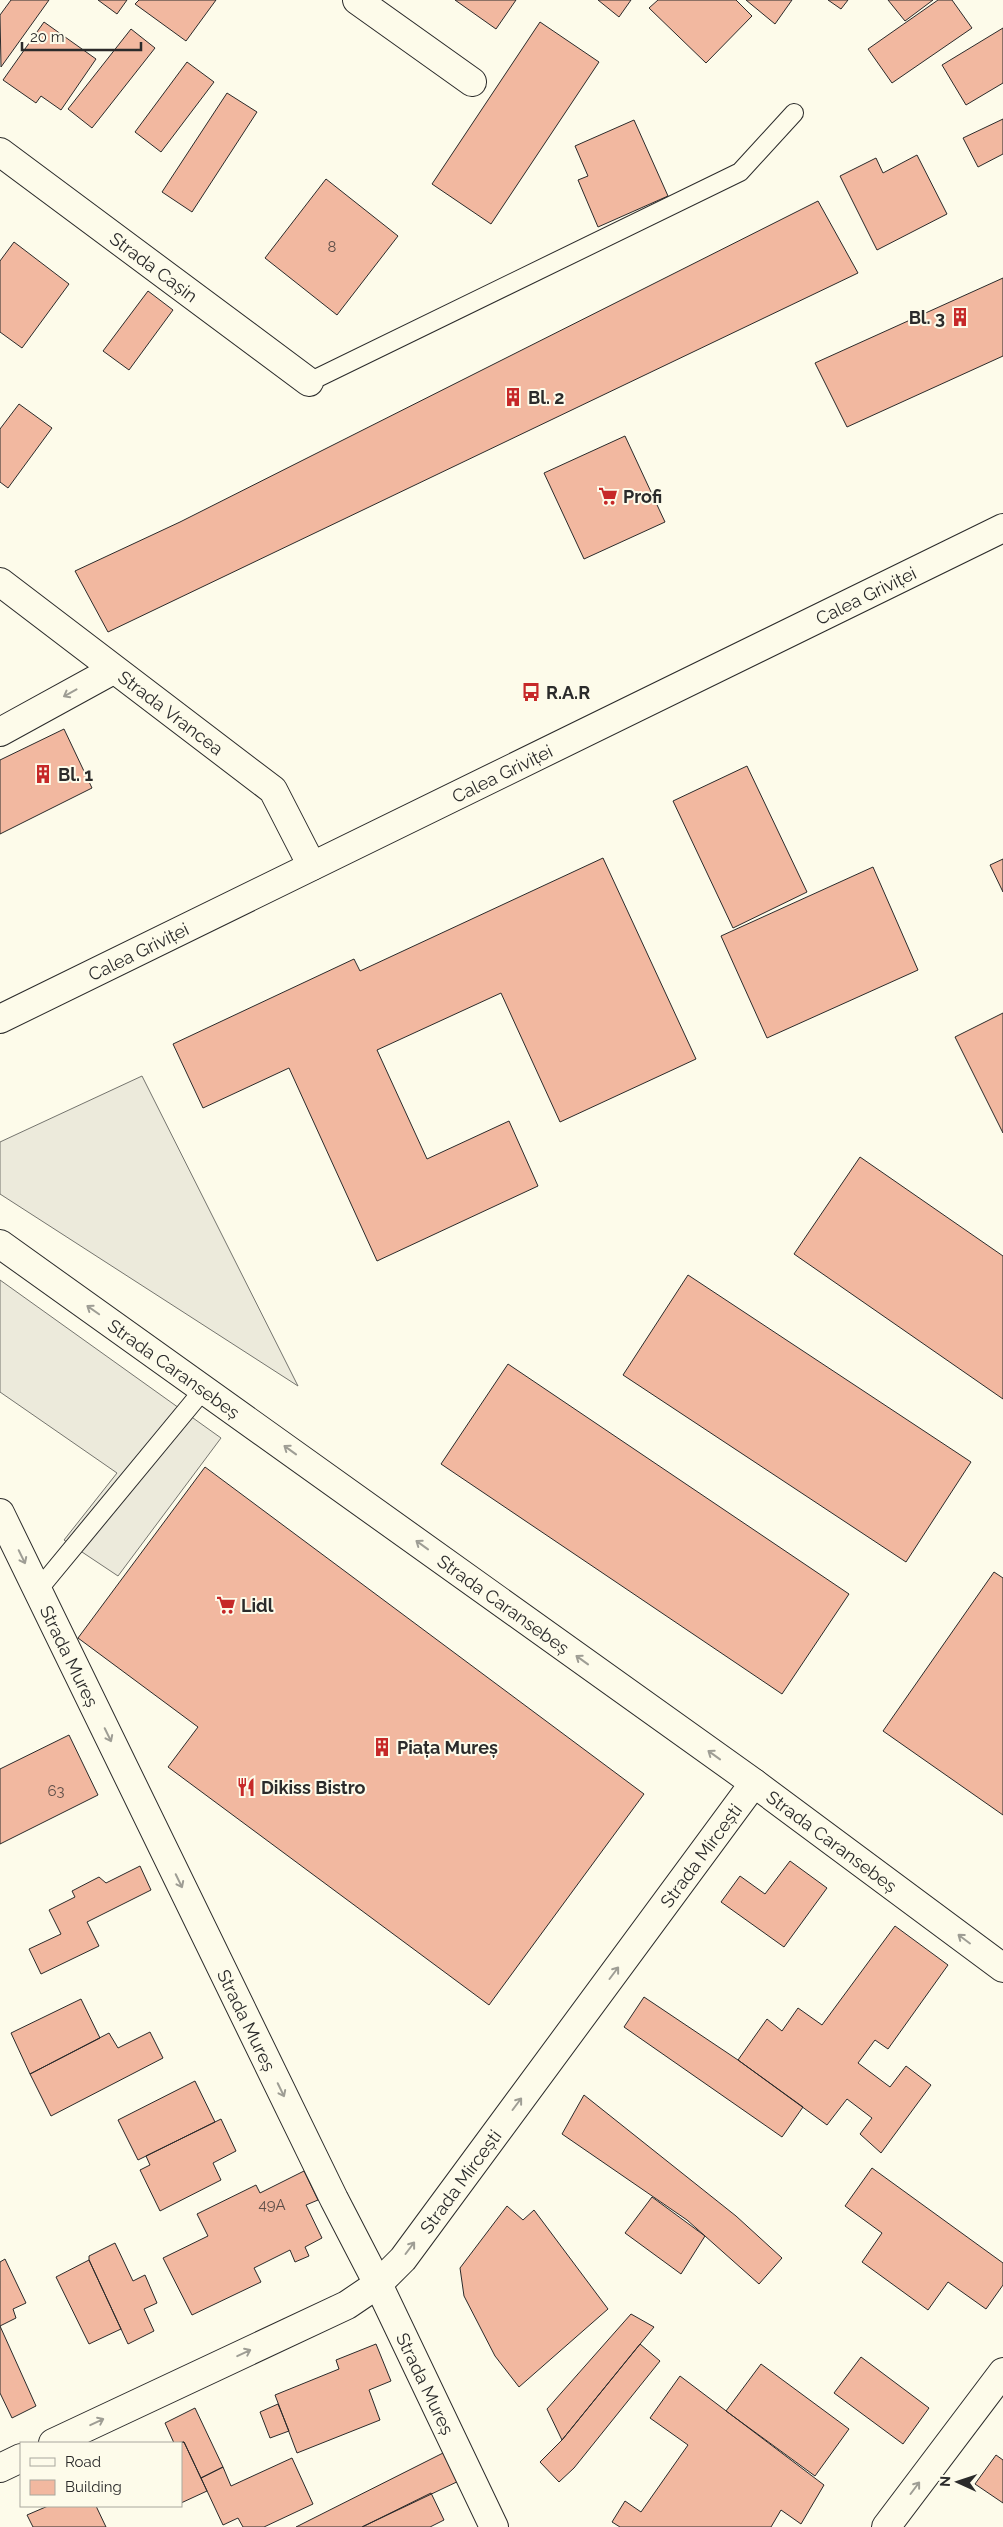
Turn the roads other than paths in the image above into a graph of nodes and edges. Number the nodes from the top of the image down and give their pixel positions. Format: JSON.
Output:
{"nodes":[{"id":1,"x":358,"y":0,"type":"edge"},
{"id":2,"x":472,"y":82,"type":"dead end"},
{"id":3,"x":794,"y":113,"type":"dead end"},
{"id":4,"x":0,"y":152,"type":"edge"},
{"id":5,"x":309,"y":382,"type":"joint"},
{"id":6,"x":1003,"y":528,"type":"edge"},
{"id":7,"x":0,"y":582,"type":"edge"},
{"id":8,"x":113,"y":670,"type":"junction"},
{"id":9,"x":0,"y":732,"type":"edge"},
{"id":10,"x":312,"y":866,"type":"junction"},
{"id":11,"x":0,"y":1019,"type":"edge"},
{"id":12,"x":0,"y":1244,"type":"edge"},
{"id":13,"x":204,"y":1389,"type":"junction"},
{"id":14,"x":0,"y":1514,"type":"edge"},
{"id":15,"x":38,"y":1590,"type":"junction"},
{"id":16,"x":754,"y":1784,"type":"junction"},
{"id":17,"x":1003,"y":1968,"type":"edge"},
{"id":18,"x":378,"y":2284,"type":"junction"},
{"id":19,"x":1000,"y":2381,"type":"edge"},
{"id":20,"x":54,"y":2442,"type":"edge"},
{"id":21,"x":20,"y":2458,"type":"edge"},
{"id":22,"x":0,"y":2468,"type":"edge"},
{"id":23,"x":494,"y":2527,"type":"edge"},
{"id":24,"x":886,"y":2527,"type":"edge"}],
"edges":[{"from":1,"to":2,"type":"street"},
{"from":3,"to":5,"type":"lane"},
{"from":4,"to":5,"type":"street","name":"Strada Cașin"},
{"from":6,"to":10,"type":"street","name":"Calea Griviței"},
{"from":7,"to":8,"type":"street","name":"Strada Vrancea"},
{"from":8,"to":9,"type":"street","one_way":true},
{"from":8,"to":10,"type":"street","name":"Strada Vrancea"},
{"from":10,"to":11,"type":"street","name":"Calea Griviței"},
{"from":13,"to":12,"type":"street","name":"Strada Caransebeș","one_way":true},
{"from":13,"to":15,"type":"lane"},
{"from":16,"to":13,"type":"street","name":"Strada Caransebeș","one_way":true},
{"from":14,"to":15,"type":"street","name":"Strada Mureș","one_way":true},
{"from":15,"to":18,"type":"street","name":"Strada Mureș","one_way":true},
{"from":17,"to":16,"type":"street","name":"Strada Caransebeș","one_way":true},
{"from":18,"to":16,"type":"street","name":"Strada Mircești","one_way":true},
{"from":20,"to":18,"type":"street","name":"Strada Mircești","one_way":true},
{"from":18,"to":23,"type":"street","name":"Strada Mureș"},
{"from":24,"to":19,"type":"street","one_way":true},
{"from":21,"to":22,"type":"street"}]}
